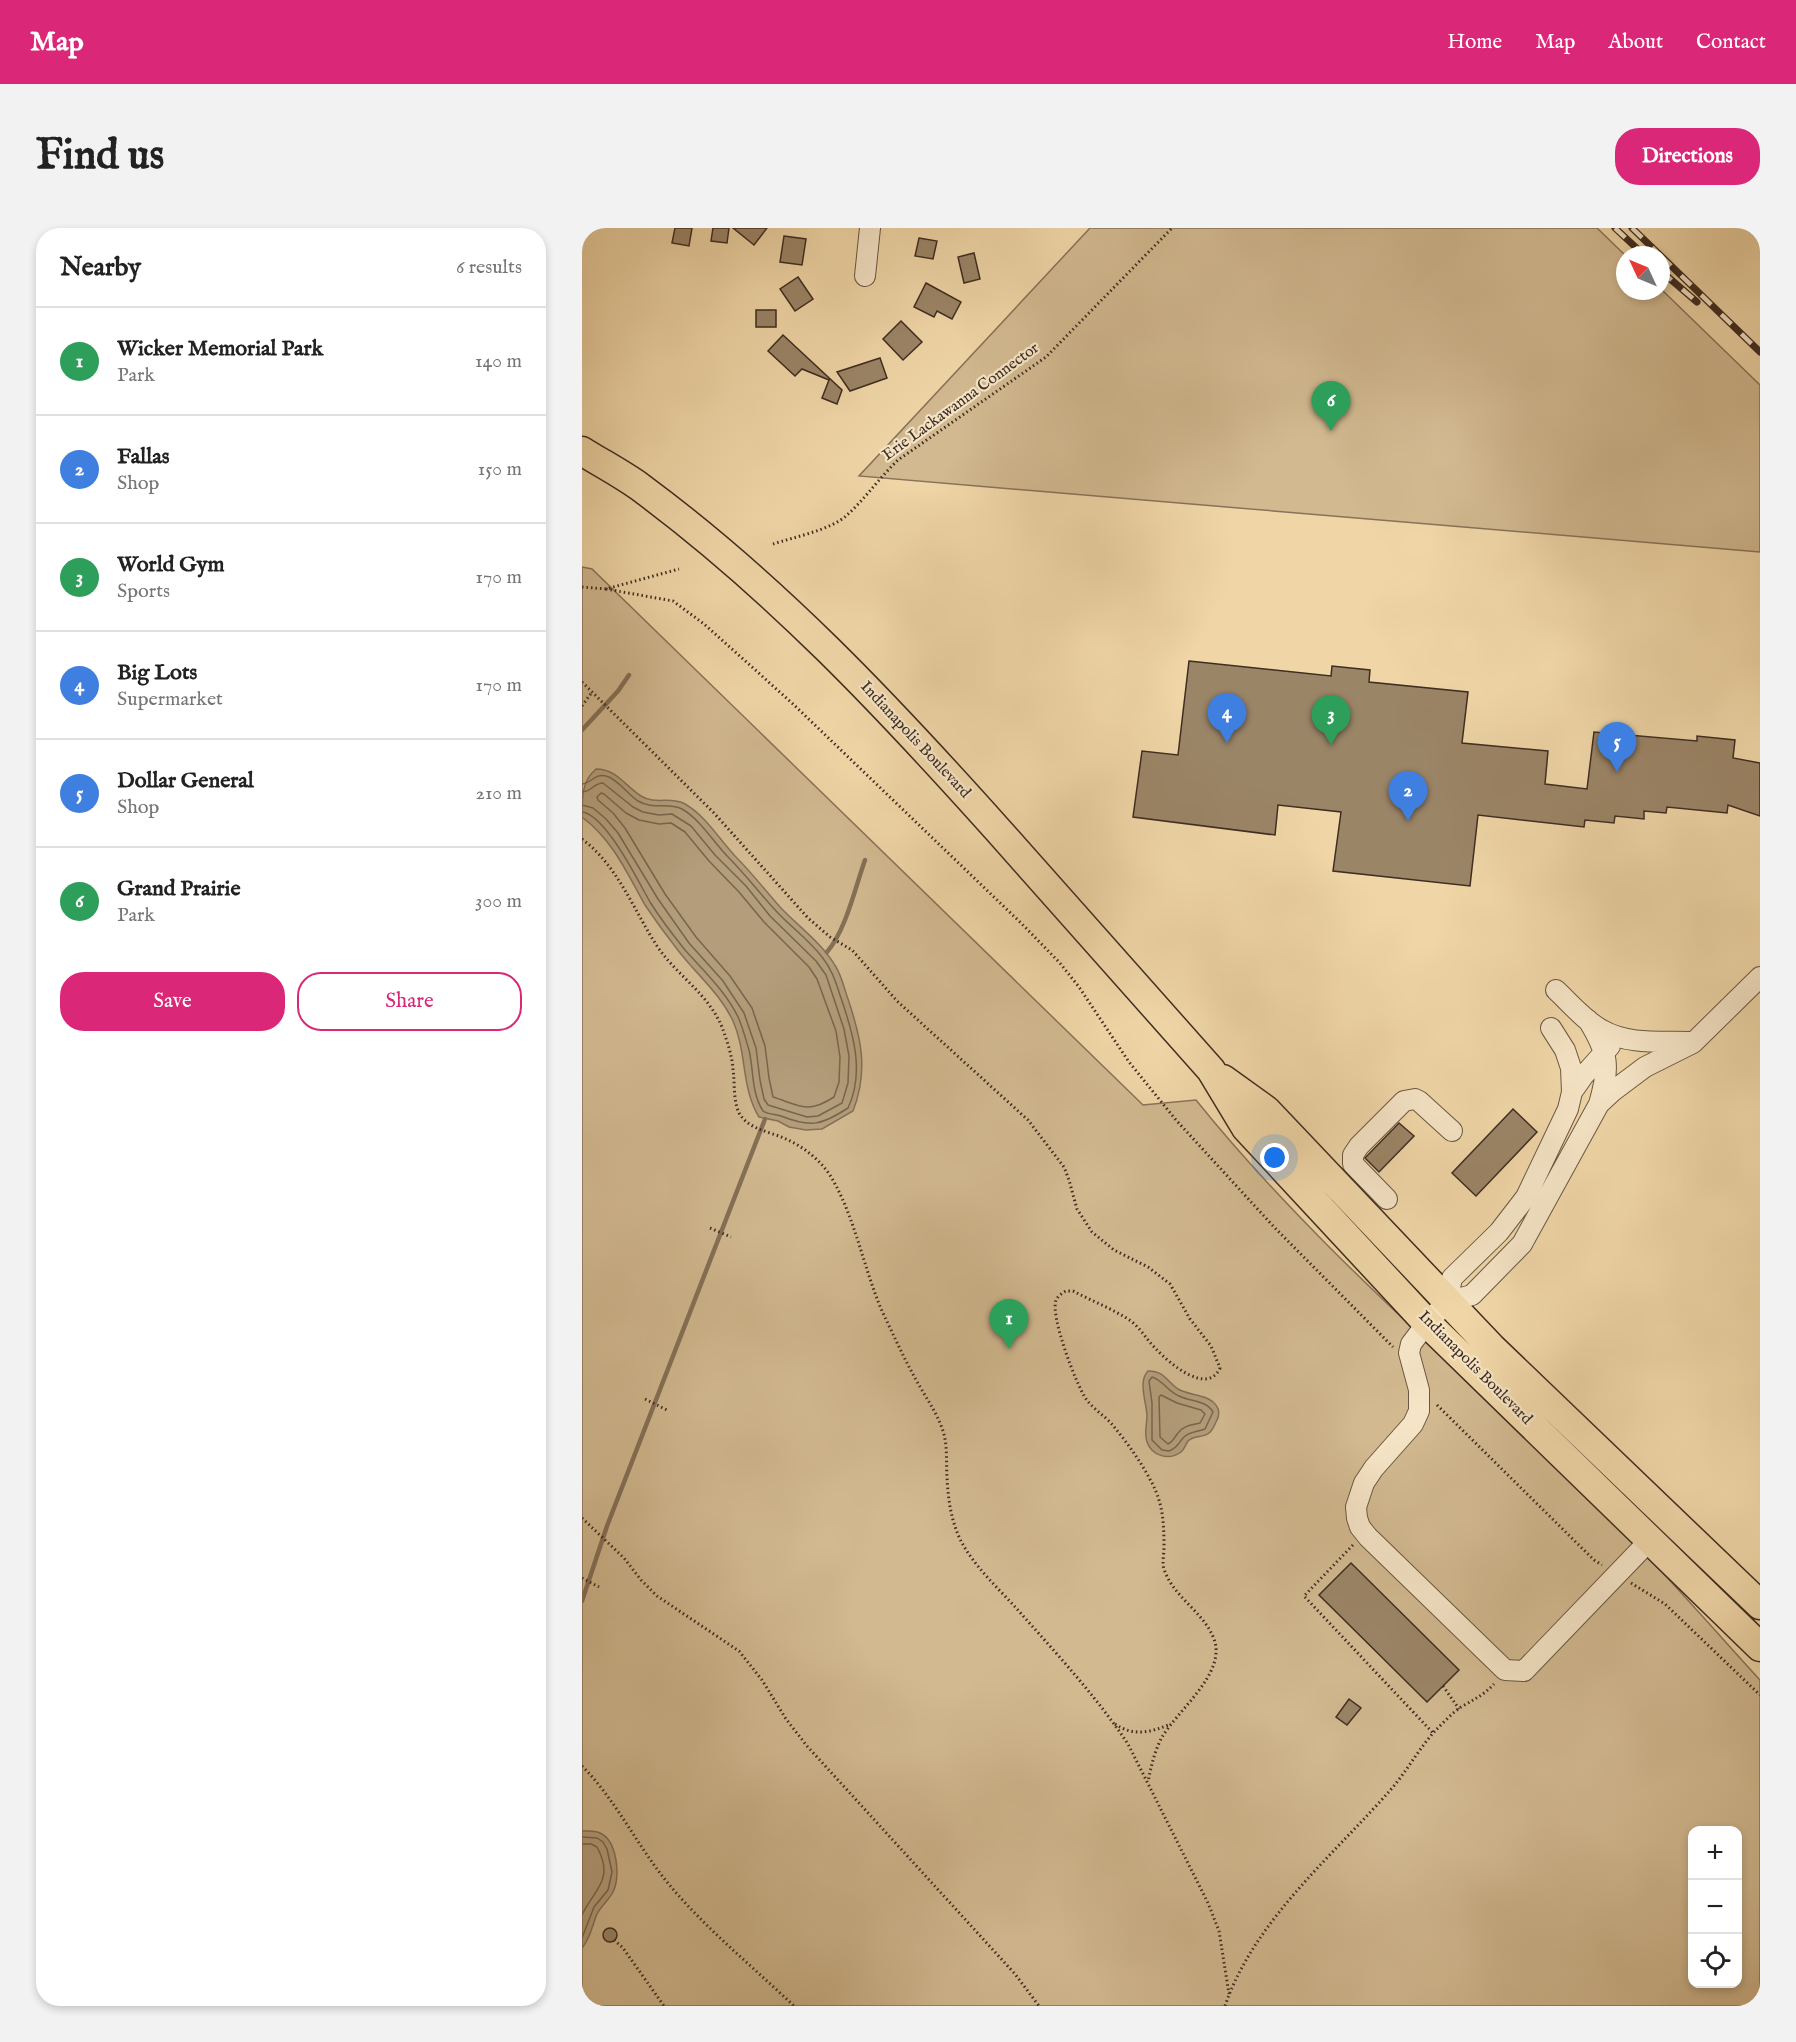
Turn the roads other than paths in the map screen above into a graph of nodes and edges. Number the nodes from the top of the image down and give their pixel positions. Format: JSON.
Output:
{"nodes":[{"id":1,"x":870,"y":228,"type":"edge"},
{"id":2,"x":865,"y":276,"type":"dead end"},
{"id":3,"x":582,"y":451,"type":"edge"},
{"id":4,"x":1760,"y":976,"type":"edge"},
{"id":5,"x":1556,"y":990,"type":"dead end"},
{"id":6,"x":1551,"y":1028,"type":"dead end"},
{"id":7,"x":1693,"y":1042,"type":"junction"},
{"id":8,"x":1612,"y":1044,"type":"junction"},
{"id":9,"x":1211,"y":1070,"type":"junction"},
{"id":10,"x":1572,"y":1092,"type":"junction"},
{"id":11,"x":1599,"y":1104,"type":"junction"},
{"id":12,"x":1452,"y":1131,"type":"dead end"},
{"id":13,"x":1387,"y":1199,"type":"dead end"},
{"id":14,"x":1447,"y":1302,"type":"junction"},
{"id":15,"x":1427,"y":1323,"type":"junction"},
{"id":16,"x":1650,"y":1540,"type":"junction"},
{"id":17,"x":1760,"y":1605,"type":"edge"},
{"id":18,"x":1760,"y":1647,"type":"edge"}],
"edges":[{"from":1,"to":2,"type":"street"},
{"from":3,"to":9,"type":"highway","name":"Indianapolis Boulevard"},
{"from":4,"to":7,"type":"street"},
{"from":5,"to":8,"type":"street"},
{"from":6,"to":10,"type":"street"},
{"from":7,"to":8,"type":"street"},
{"from":7,"to":11,"type":"street"},
{"from":8,"to":10,"type":"street"},
{"from":8,"to":11,"type":"street"},
{"from":9,"to":14,"type":"highway","name":"Indianapolis Boulevard"},
{"from":9,"to":15,"type":"highway","name":"Indianapolis Boulevard"},
{"from":10,"to":14,"type":"street"},
{"from":11,"to":14,"type":"street"},
{"from":12,"to":13,"type":"street"},
{"from":14,"to":15,"type":"street"},
{"from":14,"to":17,"type":"highway","name":"Indianapolis Boulevard"},
{"from":15,"to":16,"type":"highway","name":"Indianapolis Boulevard"},
{"from":15,"to":16,"type":"street"},
{"from":16,"to":18,"type":"highway","name":"Indianapolis Boulevard"}]}
